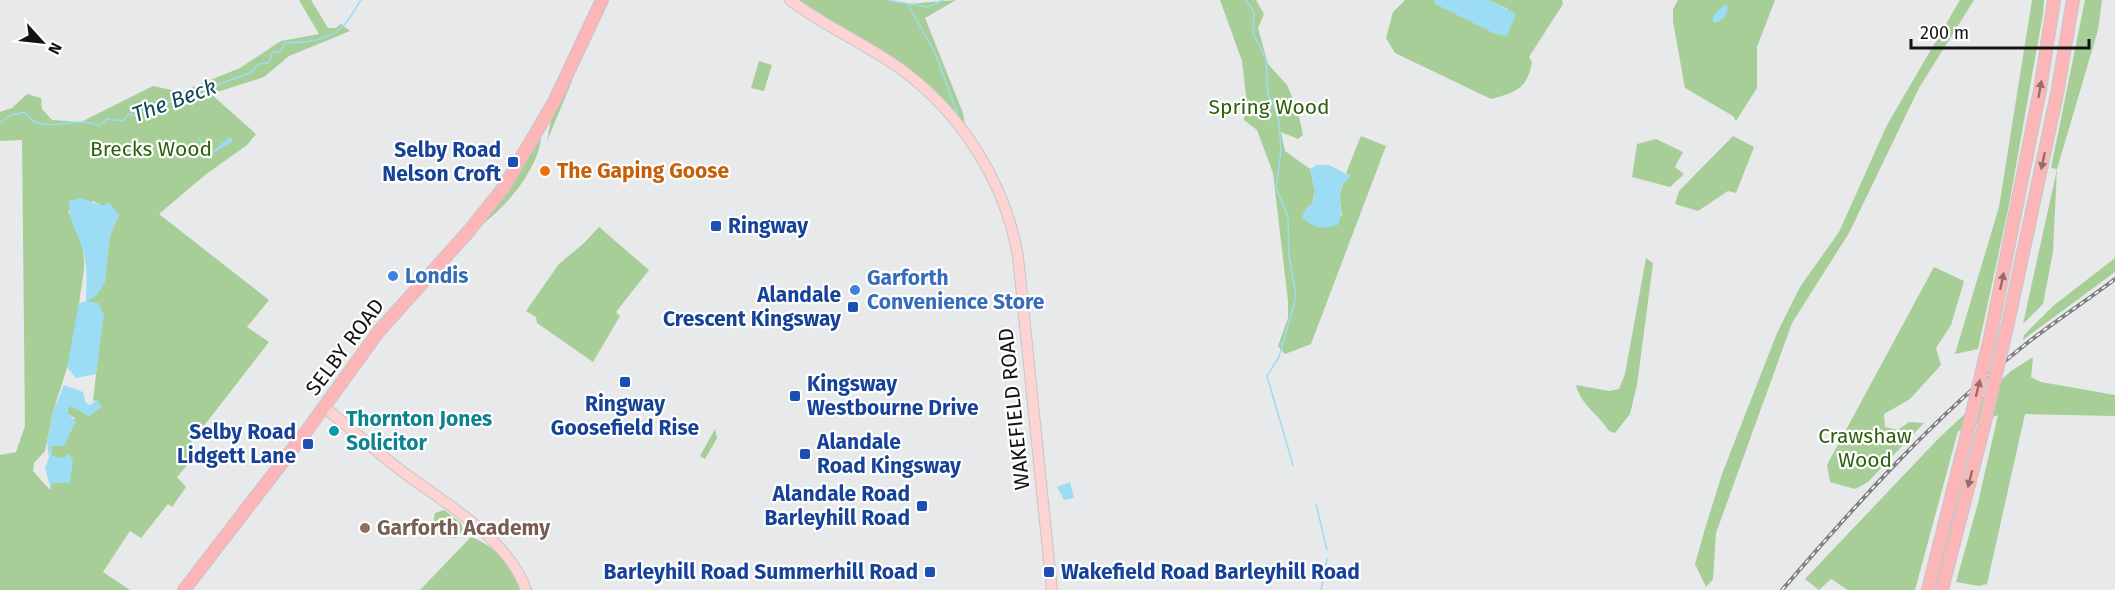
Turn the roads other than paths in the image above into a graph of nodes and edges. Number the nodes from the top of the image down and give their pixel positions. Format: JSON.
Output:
{"nodes":[{"id":1,"x":602,"y":0,"type":"edge"},
{"id":2,"x":790,"y":0,"type":"edge"},
{"id":3,"x":2054,"y":0,"type":"edge"},
{"id":4,"x":2073,"y":0,"type":"edge"},
{"id":5,"x":324,"y":407,"type":"junction"},
{"id":6,"x":184,"y":590,"type":"edge"},
{"id":7,"x":526,"y":590,"type":"edge"},
{"id":8,"x":1052,"y":590,"type":"edge"},
{"id":9,"x":1928,"y":590,"type":"edge"},
{"id":10,"x":1942,"y":590,"type":"edge"}],
"edges":[{"from":1,"to":5,"type":"highway","name":"SELBY ROAD"},
{"from":2,"to":8,"type":"main road","name":"WAKEFIELD ROAD"},
{"from":9,"to":3,"type":"highway","one_way":true,"bridge":true},
{"from":4,"to":10,"type":"highway","one_way":true,"bridge":true},
{"from":5,"to":6,"type":"highway","name":"SELBY ROAD"},
{"from":5,"to":7,"type":"main road"}]}
